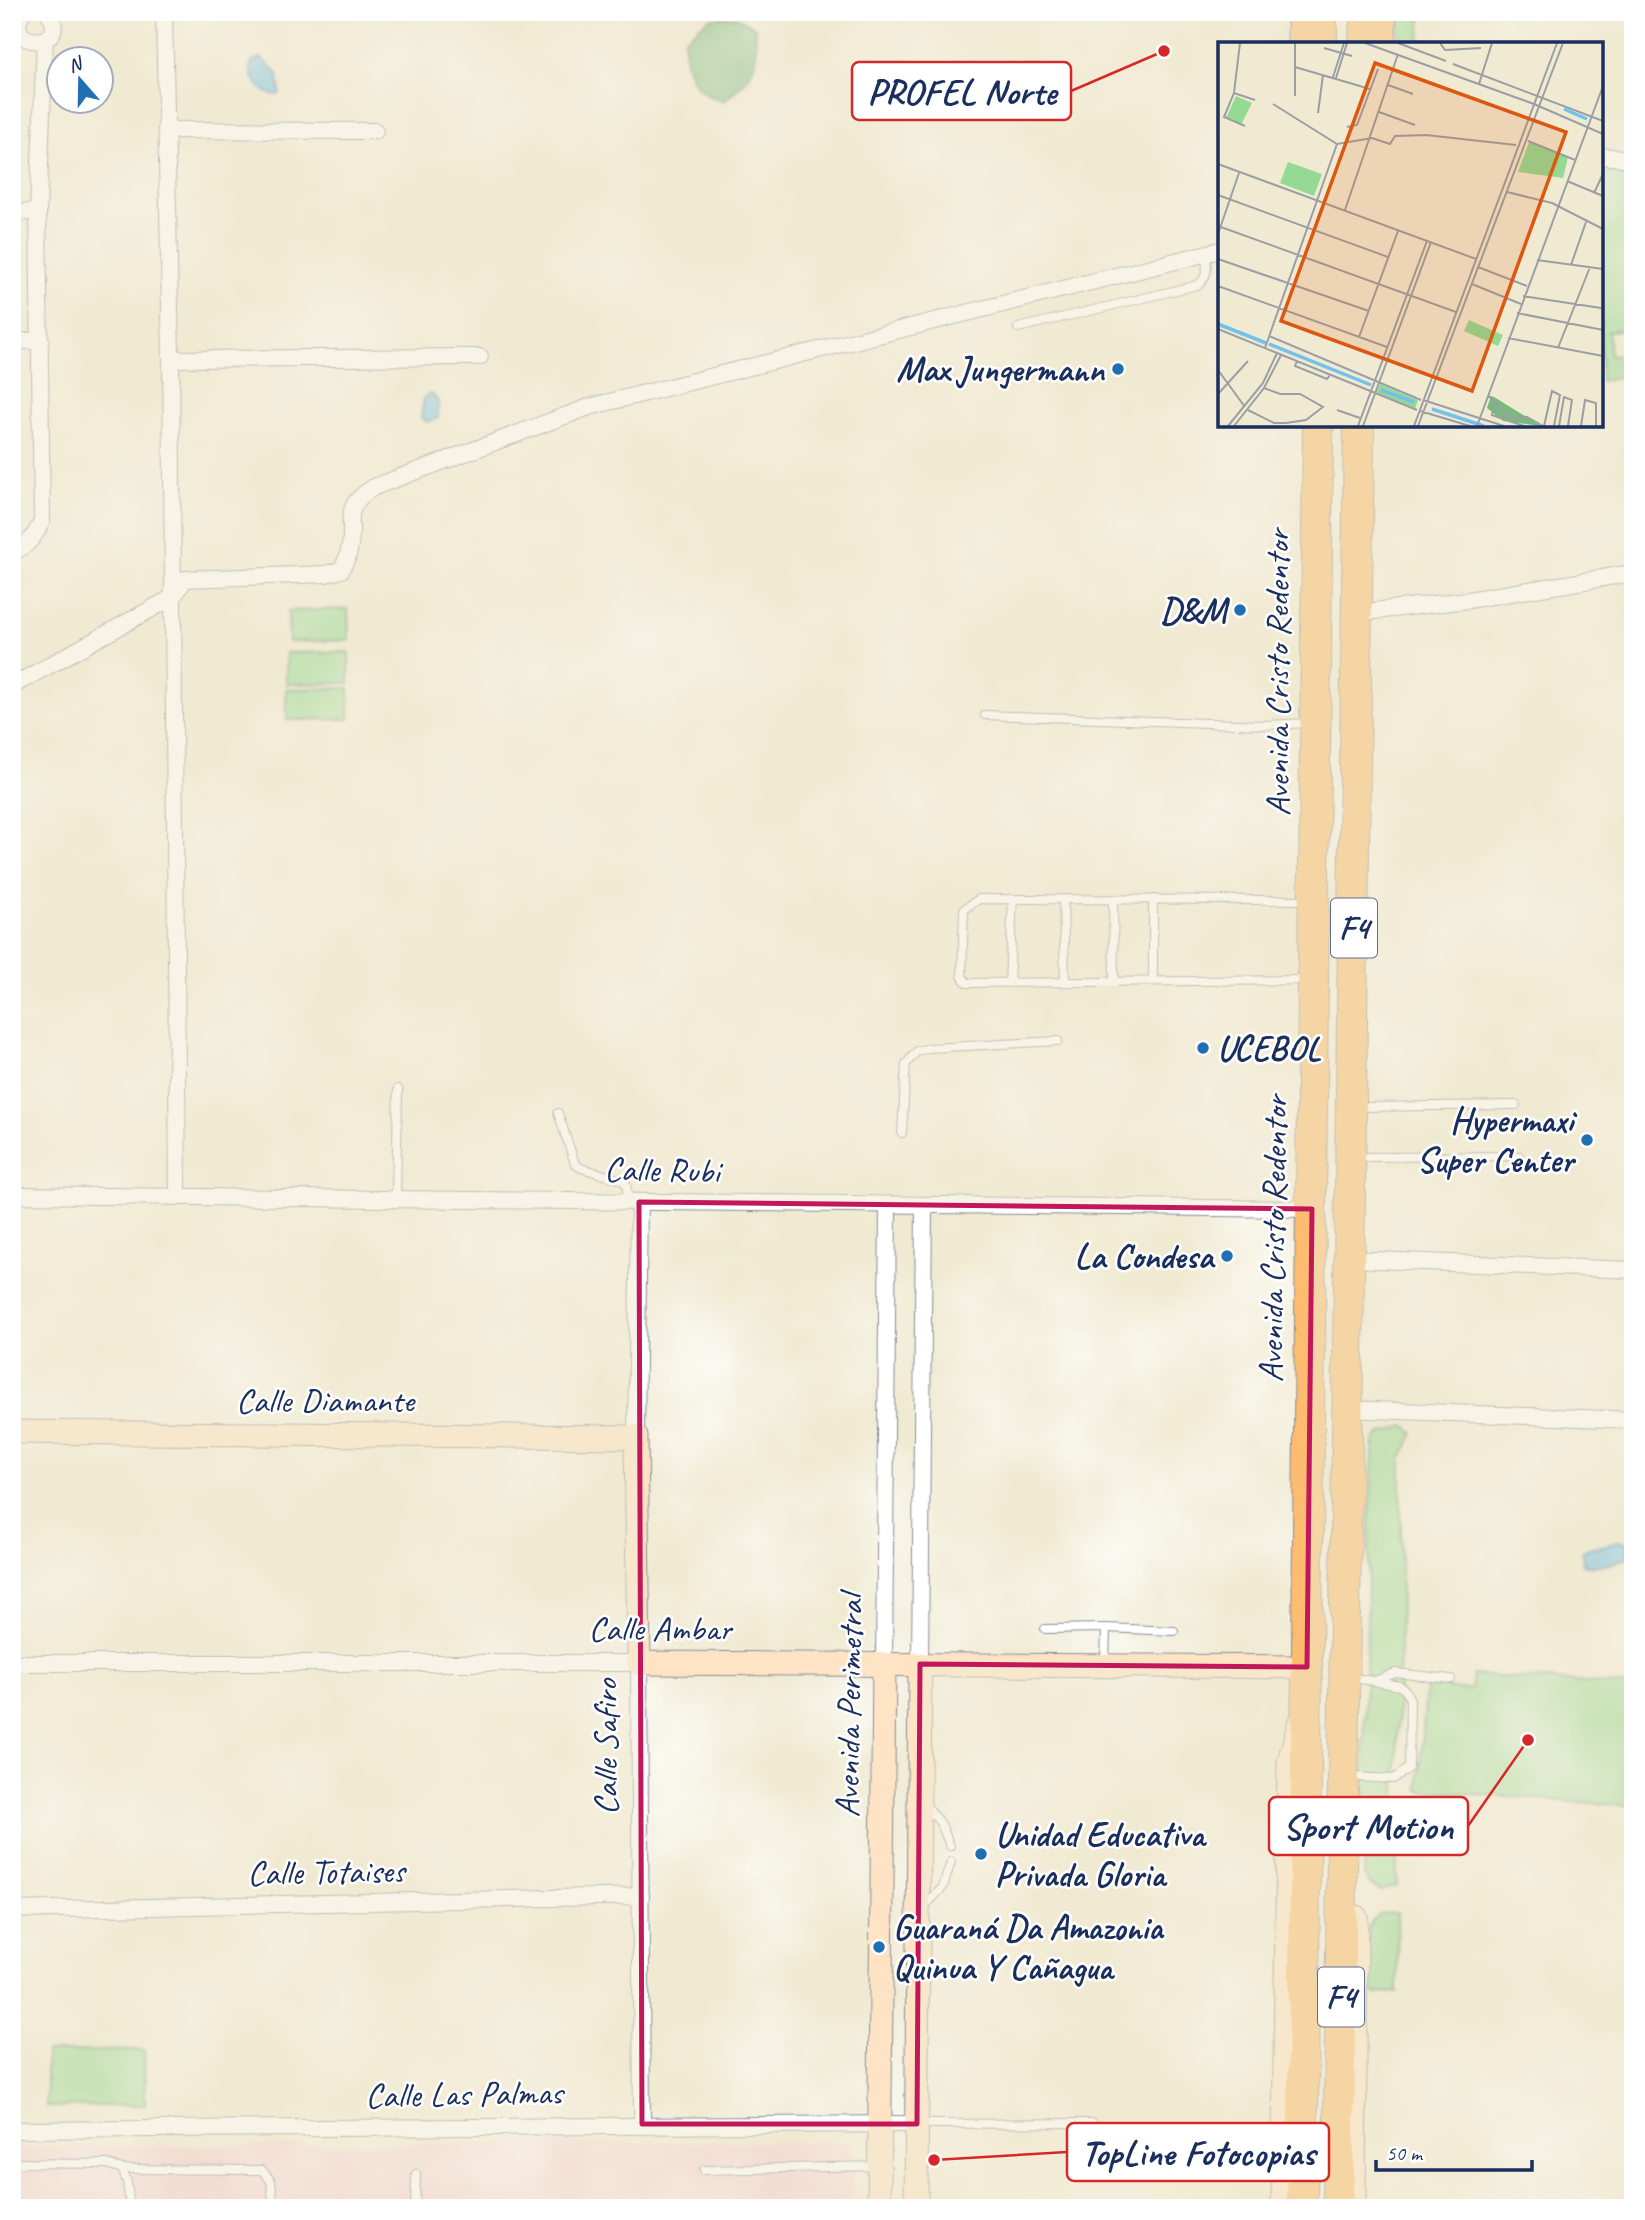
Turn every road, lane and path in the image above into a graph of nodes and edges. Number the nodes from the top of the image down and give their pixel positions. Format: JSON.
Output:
{"nodes":[{"id":1,"x":23,"y":12,"type":"edge"},
{"id":2,"x":48,"y":12,"type":"edge"},
{"id":3,"x":164,"y":12,"type":"edge"},
{"id":4,"x":1301,"y":12,"type":"edge"},
{"id":5,"x":1322,"y":12,"type":"edge"},
{"id":6,"x":1365,"y":12,"type":"edge"},
{"id":7,"x":1383,"y":12,"type":"edge"},
{"id":8,"x":45,"y":39,"type":"junction"},
{"id":9,"x":1301,"y":42,"type":"edge"},
{"id":10,"x":1322,"y":42,"type":"edge"},
{"id":11,"x":1364,"y":42,"type":"edge"},
{"id":12,"x":1382,"y":42,"type":"edge"},
{"id":13,"x":166,"y":130,"type":"junction"},
{"id":14,"x":375,"y":131,"type":"dead end"},
{"id":15,"x":1603,"y":156,"type":"edge"},
{"id":16,"x":1633,"y":159,"type":"edge"},
{"id":17,"x":38,"y":212,"type":"junction"},
{"id":18,"x":12,"y":213,"type":"edge"},
{"id":19,"x":1213,"y":252,"type":"edge"},
{"id":20,"x":1018,"y":328,"type":"dead end"},
{"id":21,"x":41,"y":340,"type":"junction"},
{"id":22,"x":12,"y":342,"type":"edge"},
{"id":23,"x":480,"y":357,"type":"dead end"},
{"id":24,"x":171,"y":359,"type":"junction"},
{"id":25,"x":1362,"y":433,"type":"edge"},
{"id":26,"x":1318,"y":437,"type":"edge"},
{"id":27,"x":12,"y":552,"type":"edge"},
{"id":28,"x":1633,"y":573,"type":"edge"},
{"id":29,"x":173,"y":597,"type":"junction"},
{"id":30,"x":1357,"y":613,"type":"junction"},
{"id":31,"x":12,"y":686,"type":"edge"},
{"id":32,"x":985,"y":715,"type":"dead end"},
{"id":33,"x":1315,"y":723,"type":"junction"},
{"id":34,"x":1013,"y":899,"type":"junction"},
{"id":35,"x":1063,"y":899,"type":"junction"},
{"id":36,"x":1114,"y":899,"type":"junction"},
{"id":37,"x":1153,"y":899,"type":"junction"},
{"id":38,"x":1314,"y":900,"type":"junction"},
{"id":39,"x":1153,"y":981,"type":"junction"},
{"id":40,"x":1313,"y":981,"type":"junction"},
{"id":41,"x":1065,"y":982,"type":"junction"},
{"id":42,"x":1114,"y":982,"type":"junction"},
{"id":43,"x":1009,"y":983,"type":"junction"},
{"id":44,"x":1058,"y":1041,"type":"dead end"},
{"id":45,"x":398,"y":1089,"type":"dead end"},
{"id":46,"x":1516,"y":1105,"type":"dead end"},
{"id":47,"x":1352,"y":1107,"type":"junction"},
{"id":48,"x":558,"y":1113,"type":"dead end"},
{"id":49,"x":902,"y":1133,"type":"dead end"},
{"id":50,"x":1519,"y":1156,"type":"dead end"},
{"id":51,"x":1351,"y":1157,"type":"junction"},
{"id":52,"x":12,"y":1195,"type":"edge"},
{"id":53,"x":178,"y":1197,"type":"junction"},
{"id":54,"x":396,"y":1199,"type":"junction"},
{"id":55,"x":634,"y":1202,"type":"junction"},
{"id":56,"x":888,"y":1205,"type":"junction"},
{"id":57,"x":924,"y":1205,"type":"junction"},
{"id":58,"x":1312,"y":1209,"type":"junction"},
{"id":59,"x":1350,"y":1259,"type":"junction"},
{"id":60,"x":1633,"y":1270,"type":"edge"},
{"id":61,"x":1348,"y":1409,"type":"junction"},
{"id":62,"x":1633,"y":1420,"type":"edge"},
{"id":63,"x":12,"y":1432,"type":"edge"},
{"id":64,"x":636,"y":1437,"type":"junction"},
{"id":65,"x":1106,"y":1628,"type":"junction"},
{"id":66,"x":1045,"y":1629,"type":"dead end"},
{"id":67,"x":1174,"y":1631,"type":"dead end"},
{"id":68,"x":12,"y":1663,"type":"edge"},
{"id":69,"x":639,"y":1663,"type":"junction"},
{"id":70,"x":920,"y":1664,"type":"junction"},
{"id":71,"x":884,"y":1665,"type":"junction"},
{"id":72,"x":1105,"y":1666,"type":"junction"},
{"id":73,"x":1451,"y":1679,"type":"dead end"},
{"id":74,"x":1307,"y":1681,"type":"junction"},
{"id":75,"x":1374,"y":1681,"type":"junction"},
{"id":76,"x":1345,"y":1683,"type":"junction"},
{"id":77,"x":1350,"y":1782,"type":"junction"},
{"id":78,"x":919,"y":1797,"type":"junction"},
{"id":79,"x":950,"y":1846,"type":"dead end"},
{"id":80,"x":951,"y":1861,"type":"dead end"},
{"id":81,"x":641,"y":1896,"type":"junction"},
{"id":82,"x":12,"y":1910,"type":"edge"},
{"id":83,"x":918,"y":1913,"type":"junction"},
{"id":84,"x":880,"y":2123,"type":"junction"},
{"id":85,"x":1093,"y":2123,"type":"dead end"},
{"id":86,"x":642,"y":2124,"type":"junction"},
{"id":87,"x":917,"y":2124,"type":"junction"},
{"id":88,"x":12,"y":2130,"type":"edge"},
{"id":89,"x":12,"y":2162,"type":"edge"},
{"id":90,"x":879,"y":2166,"type":"junction"},
{"id":91,"x":122,"y":2168,"type":"junction"},
{"id":92,"x":704,"y":2170,"type":"dead end"},
{"id":93,"x":416,"y":2174,"type":"dead end"},
{"id":94,"x":130,"y":2208,"type":"edge"},
{"id":95,"x":274,"y":2208,"type":"edge"},
{"id":96,"x":415,"y":2208,"type":"edge"},
{"id":97,"x":879,"y":2208,"type":"edge"},
{"id":98,"x":916,"y":2208,"type":"edge"},
{"id":99,"x":1283,"y":2208,"type":"edge"},
{"id":100,"x":1302,"y":2208,"type":"edge"},
{"id":101,"x":1338,"y":2208,"type":"edge"},
{"id":102,"x":1354,"y":2208,"type":"edge"}],
"edges":[{"from":1,"to":8,"type":"street"},
{"from":2,"to":8,"type":"street"},
{"from":3,"to":13,"type":"street"},
{"from":4,"to":9,"type":"main road"},
{"from":5,"to":10,"type":"highway"},
{"from":6,"to":11,"type":"highway"},
{"from":7,"to":12,"type":"main road"},
{"from":8,"to":17,"type":"street"},
{"from":13,"to":14,"type":"street"},
{"from":13,"to":24,"type":"street"},
{"from":15,"to":16,"type":"street"},
{"from":17,"to":18,"type":"street"},
{"from":17,"to":21,"type":"street"},
{"from":19,"to":20,"type":"lane"},
{"from":19,"to":29,"type":"street"},
{"from":21,"to":22,"type":"street"},
{"from":21,"to":27,"type":"street"},
{"from":23,"to":24,"type":"street"},
{"from":24,"to":29,"type":"street"},
{"from":25,"to":30,"type":"highway","number":"F4"},
{"from":26,"to":33,"type":"highway","name":"Avenida Cristo Redentor","number":"F4"},
{"from":28,"to":30,"type":"street"},
{"from":29,"to":31,"type":"street"},
{"from":29,"to":53,"type":"street"},
{"from":30,"to":47,"type":"highway","number":"F4"},
{"from":32,"to":33,"type":"lane"},
{"from":33,"to":38,"type":"highway","name":"Avenida Cristo Redentor","number":"F4"},
{"from":34,"to":35,"type":"lane"},
{"from":34,"to":43,"type":"lane"},
{"from":34,"to":43,"type":"lane"},
{"from":35,"to":36,"type":"lane"},
{"from":35,"to":41,"type":"lane"},
{"from":36,"to":37,"type":"lane"},
{"from":36,"to":42,"type":"lane"},
{"from":37,"to":38,"type":"lane"},
{"from":37,"to":39,"type":"lane"},
{"from":38,"to":40,"type":"highway","name":"Avenida Cristo Redentor","number":"F4"},
{"from":39,"to":40,"type":"lane"},
{"from":39,"to":42,"type":"lane"},
{"from":40,"to":58,"type":"highway","name":"Avenida Cristo Redentor","number":"F4"},
{"from":41,"to":42,"type":"lane"},
{"from":41,"to":43,"type":"lane"},
{"from":44,"to":49,"type":"lane"},
{"from":45,"to":54,"type":"lane"},
{"from":46,"to":47,"type":"lane"},
{"from":47,"to":51,"type":"highway","number":"F4"},
{"from":48,"to":55,"type":"lane"},
{"from":50,"to":51,"type":"lane"},
{"from":51,"to":59,"type":"highway","number":"F4"},
{"from":52,"to":53,"type":"street","name":"Calle Rubi"},
{"from":53,"to":54,"type":"street","name":"Calle Rubi"},
{"from":54,"to":55,"type":"street","name":"Calle Rubi"},
{"from":55,"to":56,"type":"street","name":"Calle Rubi"},
{"from":55,"to":64,"type":"street","name":"Calle Safiro"},
{"from":56,"to":57,"type":"street","name":"Calle Rubi"},
{"from":56,"to":71,"type":"street","name":"Avenida Perimetral"},
{"from":57,"to":58,"type":"street","name":"Calle Rubi"},
{"from":57,"to":70,"type":"street","name":"Avenida Perimetral"},
{"from":58,"to":74,"type":"highway","name":"Avenida Cristo Redentor","number":"F4"},
{"from":59,"to":60,"type":"street"},
{"from":59,"to":61,"type":"highway","number":"F4"},
{"from":61,"to":62,"type":"street"},
{"from":61,"to":76,"type":"highway","number":"F4"},
{"from":63,"to":64,"type":"street","name":"Calle Diamante"},
{"from":64,"to":69,"type":"street","name":"Calle Safiro"},
{"from":65,"to":66,"type":"lane"},
{"from":65,"to":67,"type":"lane"},
{"from":65,"to":72,"type":"lane"},
{"from":68,"to":69,"type":"street","name":"Calle Ambar"},
{"from":69,"to":71,"type":"street","name":"Calle Ambar"},
{"from":69,"to":81,"type":"street","name":"Calle Safiro"},
{"from":70,"to":71,"type":"street","name":"Calle Ambar"},
{"from":70,"to":72,"type":"street","name":"Calle Ambar"},
{"from":70,"to":78,"type":"street","name":"Avenida Perimetral"},
{"from":71,"to":84,"type":"street","name":"Avenida Perimetral"},
{"from":72,"to":74,"type":"street","name":"Calle Ambar"},
{"from":73,"to":75,"type":"lane"},
{"from":74,"to":99,"type":"street","name":"Avenida Cristo Redentor"},
{"from":74,"to":100,"type":"highway","name":"Avenida Cristo Redentor","number":"F4"},
{"from":75,"to":76,"type":"lane"},
{"from":75,"to":77,"type":"lane"},
{"from":76,"to":77,"type":"highway","number":"F4"},
{"from":77,"to":101,"type":"highway","number":"F4"},
{"from":77,"to":102,"type":"street"},
{"from":78,"to":79,"type":"lane"},
{"from":78,"to":83,"type":"street","name":"Avenida Perimetral"},
{"from":80,"to":83,"type":"lane"},
{"from":81,"to":82,"type":"street","name":"Calle Totaises"},
{"from":81,"to":86,"type":"street","name":"Calle Safiro"},
{"from":83,"to":87,"type":"street","name":"Avenida Perimetral"},
{"from":84,"to":86,"type":"street","name":"Calle Las Palmas"},
{"from":84,"to":87,"type":"street","name":"Calle Las Palmas"},
{"from":84,"to":90,"type":"street","name":"Avenida Perimetral"},
{"from":85,"to":87,"type":"lane"},
{"from":86,"to":88,"type":"street","name":"Calle Las Palmas"},
{"from":87,"to":98,"type":"street","name":"Avenida Perimetral"},
{"from":89,"to":91,"type":"lane"},
{"from":90,"to":92,"type":"lane"},
{"from":90,"to":97,"type":"street","name":"Avenida Perimetral"},
{"from":91,"to":94,"type":"lane"},
{"from":91,"to":95,"type":"lane"},
{"from":93,"to":96,"type":"lane"}]}
